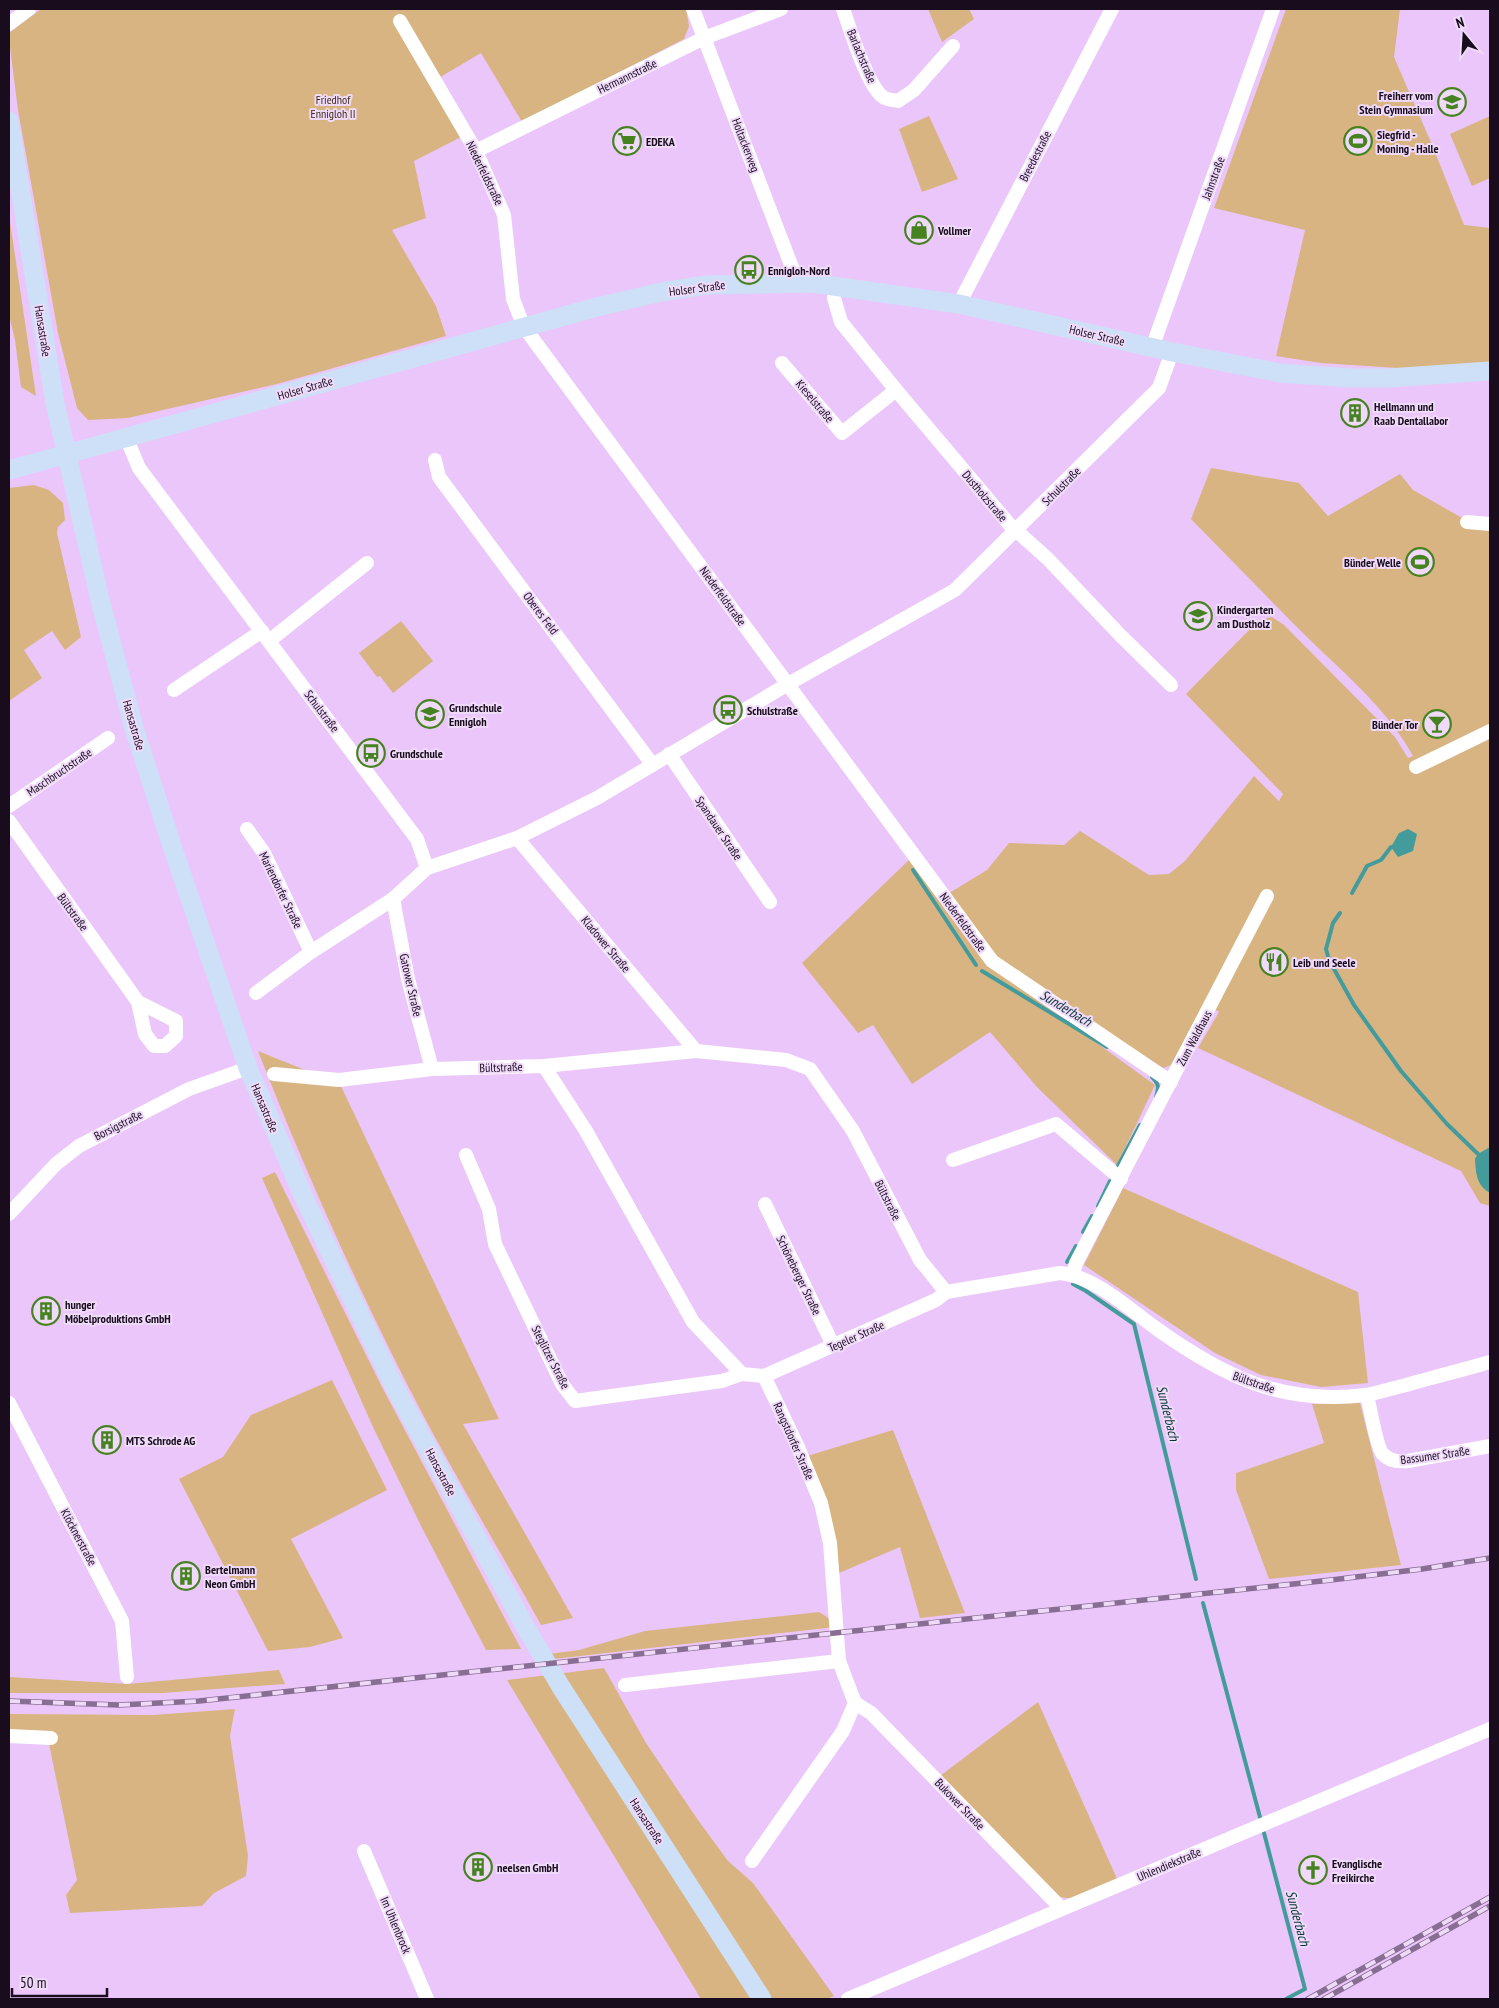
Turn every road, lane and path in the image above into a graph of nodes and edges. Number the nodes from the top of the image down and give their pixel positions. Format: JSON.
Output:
{"nodes":[{"id":1,"x":29,"y":9,"type":"edge"},
{"id":2,"x":693,"y":9,"type":"edge"},
{"id":3,"x":781,"y":9,"type":"edge"},
{"id":4,"x":843,"y":9,"type":"edge"},
{"id":5,"x":1112,"y":9,"type":"edge"},
{"id":6,"x":1273,"y":9,"type":"edge"},
{"id":7,"x":400,"y":21,"type":"dead end"},
{"id":8,"x":9,"y":24,"type":"edge"},
{"id":9,"x":704,"y":38,"type":"junction"},
{"id":10,"x":952,"y":46,"type":"dead end"},
{"id":11,"x":9,"y":121,"type":"edge"},
{"id":12,"x":476,"y":151,"type":"junction"},
{"id":13,"x":798,"y":282,"type":"junction"},
{"id":14,"x":835,"y":285,"type":"junction"},
{"id":15,"x":959,"y":304,"type":"junction"},
{"id":16,"x":524,"y":327,"type":"junction"},
{"id":17,"x":1152,"y":348,"type":"junction"},
{"id":18,"x":1172,"y":352,"type":"junction"},
{"id":19,"x":782,"y":363,"type":"dead end"},
{"id":20,"x":1490,"y":371,"type":"edge"},
{"id":21,"x":896,"y":390,"type":"junction"},
{"id":22,"x":126,"y":437,"type":"junction"},
{"id":23,"x":66,"y":453,"type":"junction"},
{"id":24,"x":435,"y":460,"type":"dead end"},
{"id":25,"x":9,"y":470,"type":"edge"},
{"id":26,"x":1467,"y":522,"type":"dead end"},
{"id":27,"x":1490,"y":524,"type":"edge"},
{"id":28,"x":1016,"y":531,"type":"junction"},
{"id":29,"x":367,"y":563,"type":"dead end"},
{"id":30,"x":265,"y":636,"type":"junction"},
{"id":31,"x":788,"y":684,"type":"junction"},
{"id":32,"x":1171,"y":685,"type":"dead end"},
{"id":33,"x":174,"y":690,"type":"dead end"},
{"id":34,"x":1490,"y":731,"type":"edge"},
{"id":35,"x":108,"y":738,"type":"dead end"},
{"id":36,"x":669,"y":754,"type":"junction"},
{"id":37,"x":652,"y":764,"type":"junction"},
{"id":38,"x":1416,"y":767,"type":"dead end"},
{"id":39,"x":9,"y":806,"type":"edge"},
{"id":40,"x":9,"y":821,"type":"edge"},
{"id":41,"x":247,"y":829,"type":"dead end"},
{"id":42,"x":517,"y":838,"type":"junction"},
{"id":43,"x":427,"y":868,"type":"junction"},
{"id":44,"x":1267,"y":896,"type":"dead end"},
{"id":45,"x":393,"y":899,"type":"junction"},
{"id":46,"x":770,"y":902,"type":"dead end"},
{"id":47,"x":311,"y":952,"type":"junction"},
{"id":48,"x":256,"y":993,"type":"dead end"},
{"id":49,"x":138,"y":1002,"type":"dead end"},
{"id":50,"x":696,"y":1051,"type":"junction"},
{"id":51,"x":544,"y":1066,"type":"junction"},
{"id":52,"x":248,"y":1068,"type":"junction"},
{"id":53,"x":432,"y":1069,"type":"junction"},
{"id":54,"x":274,"y":1074,"type":"dead end"},
{"id":55,"x":1171,"y":1082,"type":"junction"},
{"id":56,"x":466,"y":1155,"type":"dead end"},
{"id":57,"x":953,"y":1160,"type":"dead end"},
{"id":58,"x":1121,"y":1179,"type":"junction"},
{"id":59,"x":765,"y":1204,"type":"dead end"},
{"id":60,"x":9,"y":1214,"type":"edge"},
{"id":61,"x":1073,"y":1274,"type":"junction"},
{"id":62,"x":946,"y":1292,"type":"junction"},
{"id":63,"x":834,"y":1346,"type":"junction"},
{"id":64,"x":1490,"y":1362,"type":"edge"},
{"id":65,"x":742,"y":1374,"type":"junction"},
{"id":66,"x":764,"y":1376,"type":"junction"},
{"id":67,"x":1367,"y":1395,"type":"junction"},
{"id":68,"x":9,"y":1403,"type":"edge"},
{"id":69,"x":1490,"y":1446,"type":"edge"},
{"id":70,"x":839,"y":1661,"type":"junction"},
{"id":71,"x":127,"y":1677,"type":"dead end"},
{"id":72,"x":625,"y":1685,"type":"dead end"},
{"id":73,"x":855,"y":1704,"type":"junction"},
{"id":74,"x":1490,"y":1729,"type":"edge"},
{"id":75,"x":9,"y":1736,"type":"edge"},
{"id":76,"x":51,"y":1738,"type":"dead end"},
{"id":77,"x":364,"y":1851,"type":"dead end"},
{"id":78,"x":752,"y":1861,"type":"dead end"},
{"id":79,"x":1062,"y":1909,"type":"junction"},
{"id":80,"x":427,"y":1999,"type":"edge"},
{"id":81,"x":762,"y":1999,"type":"edge"},
{"id":82,"x":848,"y":1999,"type":"edge"}],
"edges":[{"from":1,"to":8,"type":"street"},
{"from":2,"to":9,"type":"street","name":"Holtackerweg"},
{"from":3,"to":9,"type":"street","name":"Hermannstraße"},
{"from":4,"to":10,"type":"street","name":"Barlachstraße"},
{"from":5,"to":15,"type":"street","name":"Breedestraße"},
{"from":6,"to":17,"type":"street","name":"Jahnstraße"},
{"from":7,"to":12,"type":"street","name":"Niederfeldstraße"},
{"from":9,"to":12,"type":"street","name":"Hermannstraße"},
{"from":9,"to":13,"type":"street","name":"Holtackerweg"},
{"from":11,"to":23,"type":"main road","name":"Hansastraße"},
{"from":12,"to":16,"type":"street","name":"Niederfeldstraße"},
{"from":13,"to":14,"type":"main road","name":"Holser Straße"},
{"from":13,"to":16,"type":"main road","name":"Holser Straße"},
{"from":14,"to":15,"type":"main road","name":"Holser Straße"},
{"from":14,"to":21,"type":"street","name":"Dustholzstraße"},
{"from":15,"to":17,"type":"main road","name":"Holser Straße"},
{"from":16,"to":22,"type":"main road","name":"Holser Straße"},
{"from":16,"to":31,"type":"street","name":"Niederfeldstraße"},
{"from":17,"to":18,"type":"main road","name":"Holser Straße"},
{"from":18,"to":20,"type":"main road","name":"Holser Straße"},
{"from":18,"to":28,"type":"street","name":"Schulstraße"},
{"from":19,"to":21,"type":"street","name":"Kieselstraße"},
{"from":21,"to":28,"type":"street","name":"Dustholzstraße"},
{"from":22,"to":23,"type":"main road","name":"Holser Straße"},
{"from":22,"to":30,"type":"street","name":"Schulstraße"},
{"from":23,"to":25,"type":"main road","name":"Holser Straße"},
{"from":23,"to":52,"type":"main road","name":"Hansastraße"},
{"from":24,"to":37,"type":"street","name":"Oberes Feld"},
{"from":26,"to":27,"type":"street"},
{"from":28,"to":31,"type":"street","name":"Schulstraße"},
{"from":28,"to":32,"type":"street","name":"Dustholzstraße"},
{"from":29,"to":30,"type":"street"},
{"from":30,"to":33,"type":"street"},
{"from":30,"to":43,"type":"street","name":"Schulstraße"},
{"from":31,"to":36,"type":"street","name":"Schulstraße"},
{"from":31,"to":55,"type":"street","name":"Niederfeldstraße"},
{"from":34,"to":38,"type":"street"},
{"from":35,"to":39,"type":"street","name":"Maschbruchstraße"},
{"from":36,"to":37,"type":"street","name":"Schulstraße"},
{"from":36,"to":46,"type":"street","name":"Spandauer Straße"},
{"from":37,"to":42,"type":"street","name":"Schulstraße"},
{"from":40,"to":49,"type":"street","name":"Bültstraße"},
{"from":41,"to":47,"type":"street","name":"Mariendorfer Straße"},
{"from":42,"to":43,"type":"street","name":"Schulstraße"},
{"from":42,"to":50,"type":"street","name":"Kladower Straße"},
{"from":43,"to":45,"type":"street","name":"Schulstraße"},
{"from":44,"to":55,"type":"street","name":"Zum Waldhaus"},
{"from":45,"to":47,"type":"street"},
{"from":45,"to":53,"type":"street","name":"Gatower Straße"},
{"from":47,"to":48,"type":"street"},
{"from":50,"to":51,"type":"street","name":"Bültstraße"},
{"from":50,"to":62,"type":"street","name":"Bültstraße"},
{"from":51,"to":53,"type":"street","name":"Bültstraße"},
{"from":51,"to":65,"type":"street"},
{"from":52,"to":60,"type":"street","name":"Borsigstraße"},
{"from":52,"to":81,"type":"main road","name":"Hansastraße"},
{"from":53,"to":54,"type":"street","name":"Bültstraße"},
{"from":55,"to":58,"type":"street","name":"Zum Waldhaus"},
{"from":56,"to":65,"type":"street","name":"Steglitzer Straße"},
{"from":57,"to":58,"type":"street"},
{"from":58,"to":61,"type":"street","name":"Zum Waldhaus"},
{"from":59,"to":63,"type":"street","name":"Schöneberger Straße"},
{"from":61,"to":62,"type":"street","name":"Bültstraße"},
{"from":61,"to":67,"type":"street","name":"Bültstraße"},
{"from":62,"to":63,"type":"street","name":"Tegeler Straße"},
{"from":63,"to":66,"type":"street","name":"Tegeler Straße"},
{"from":64,"to":67,"type":"street","name":"Bültstraße"},
{"from":65,"to":66,"type":"street"},
{"from":66,"to":70,"type":"street","name":"Rangstdorfer Straße"},
{"from":67,"to":69,"type":"street","name":"Bassumer Straße"},
{"from":68,"to":71,"type":"street","name":"Klöcknerstraße"},
{"from":70,"to":72,"type":"street"},
{"from":70,"to":73,"type":"street","name":"Rangstdorfer Straße"},
{"from":73,"to":78,"type":"street"},
{"from":73,"to":79,"type":"street","name":"Bukower Straße"},
{"from":74,"to":79,"type":"street","name":"Uhlendiekstraße"},
{"from":75,"to":76,"type":"street"},
{"from":77,"to":80,"type":"street","name":"Im Uhlenbrock"},
{"from":79,"to":82,"type":"street","name":"Uhlendiekstraße"}]}
